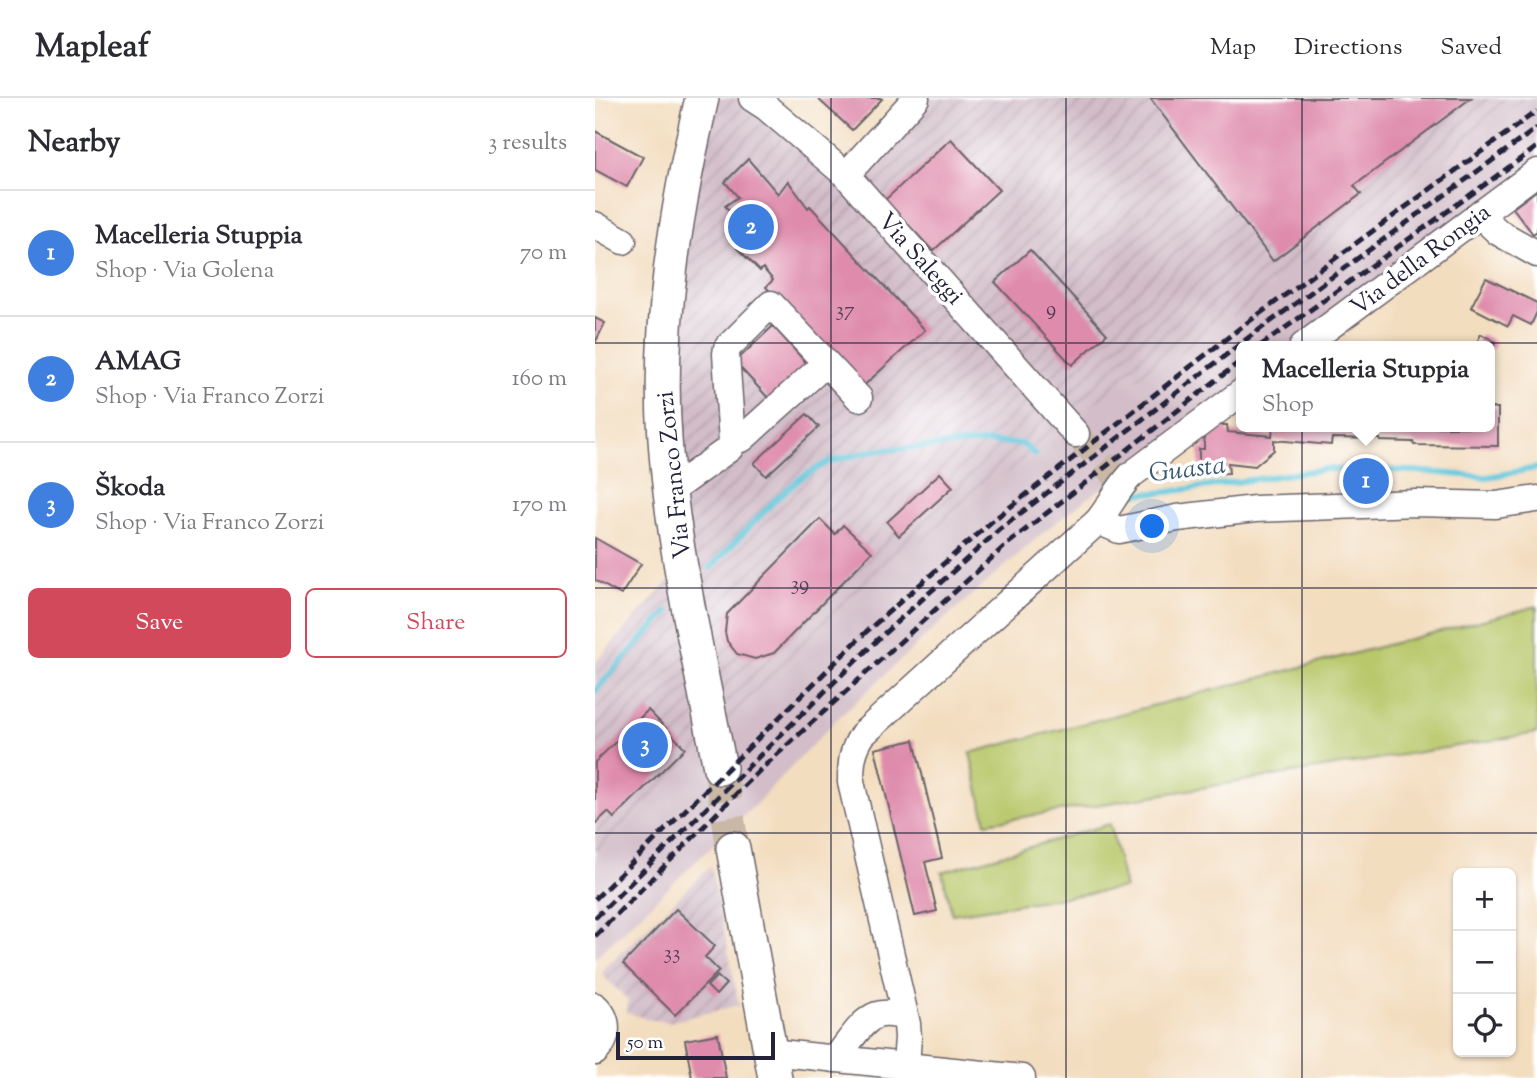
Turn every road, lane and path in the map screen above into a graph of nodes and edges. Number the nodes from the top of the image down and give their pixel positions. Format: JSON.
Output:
{"nodes":[{"id":1,"x":702,"y":98,"type":"edge"},
{"id":2,"x":752,"y":98,"type":"edge"},
{"id":3,"x":916,"y":98,"type":"edge"},
{"id":4,"x":1537,"y":172,"type":"edge"},
{"id":5,"x":846,"y":175,"type":"junction"},
{"id":6,"x":1479,"y":214,"type":"junction"},
{"id":7,"x":595,"y":225,"type":"edge"},
{"id":8,"x":623,"y":240,"type":"dead end"},
{"id":9,"x":1533,"y":247,"type":"edge"},
{"id":10,"x":1310,"y":341,"type":"edge"},
{"id":11,"x":826,"y":363,"type":"junction"},
{"id":12,"x":1236,"y":396,"type":"edge"},
{"id":13,"x":859,"y":398,"type":"dead end"},
{"id":14,"x":1076,"y":434,"type":"tunnel mouth"},
{"id":15,"x":733,"y":442,"type":"junction"},
{"id":16,"x":670,"y":491,"type":"junction"},
{"id":17,"x":1537,"y":499,"type":"edge"},
{"id":18,"x":1098,"y":521,"type":"junction"},
{"id":19,"x":720,"y":768,"type":"tunnel mouth"},
{"id":20,"x":733,"y":848,"type":"tunnel mouth"},
{"id":21,"x":595,"y":1006,"type":"edge"},
{"id":22,"x":905,"y":1016,"type":"junction"},
{"id":23,"x":595,"y":1052,"type":"edge"},
{"id":24,"x":835,"y":1059,"type":"junction"},
{"id":25,"x":772,"y":1065,"type":"edge"},
{"id":26,"x":906,"y":1066,"type":"junction"},
{"id":27,"x":983,"y":1076,"type":"edge"},
{"id":28,"x":1022,"y":1078,"type":"edge"}],
"edges":[{"from":1,"to":16,"type":"main road","name":"Via Franco Zorzi"},
{"from":2,"to":5,"type":"street","name":"Via Saleggi"},
{"from":3,"to":5,"type":"street"},
{"from":4,"to":6,"type":"street","name":"Via della Rongia"},
{"from":5,"to":14,"type":"street","name":"Via Saleggi"},
{"from":6,"to":9,"type":"street"},
{"from":6,"to":10,"type":"street","name":"Via della Rongia"},
{"from":7,"to":8,"type":"street"},
{"from":11,"to":13,"type":"street"},
{"from":11,"to":15,"type":"street"},
{"from":11,"to":15,"type":"street"},
{"from":12,"to":18,"type":"street"},
{"from":15,"to":16,"type":"street"},
{"from":16,"to":19,"type":"main road","name":"Via Franco Zorzi"},
{"from":17,"to":18,"type":"street"},
{"from":18,"to":22,"type":"street"},
{"from":20,"to":25,"type":"main road"},
{"from":21,"to":23,"type":"street"},
{"from":22,"to":24,"type":"street"},
{"from":22,"to":26,"type":"street"},
{"from":24,"to":25,"type":"street"},
{"from":24,"to":26,"type":"street"},
{"from":26,"to":27,"type":"street"},
{"from":27,"to":28,"type":"street"}]}
